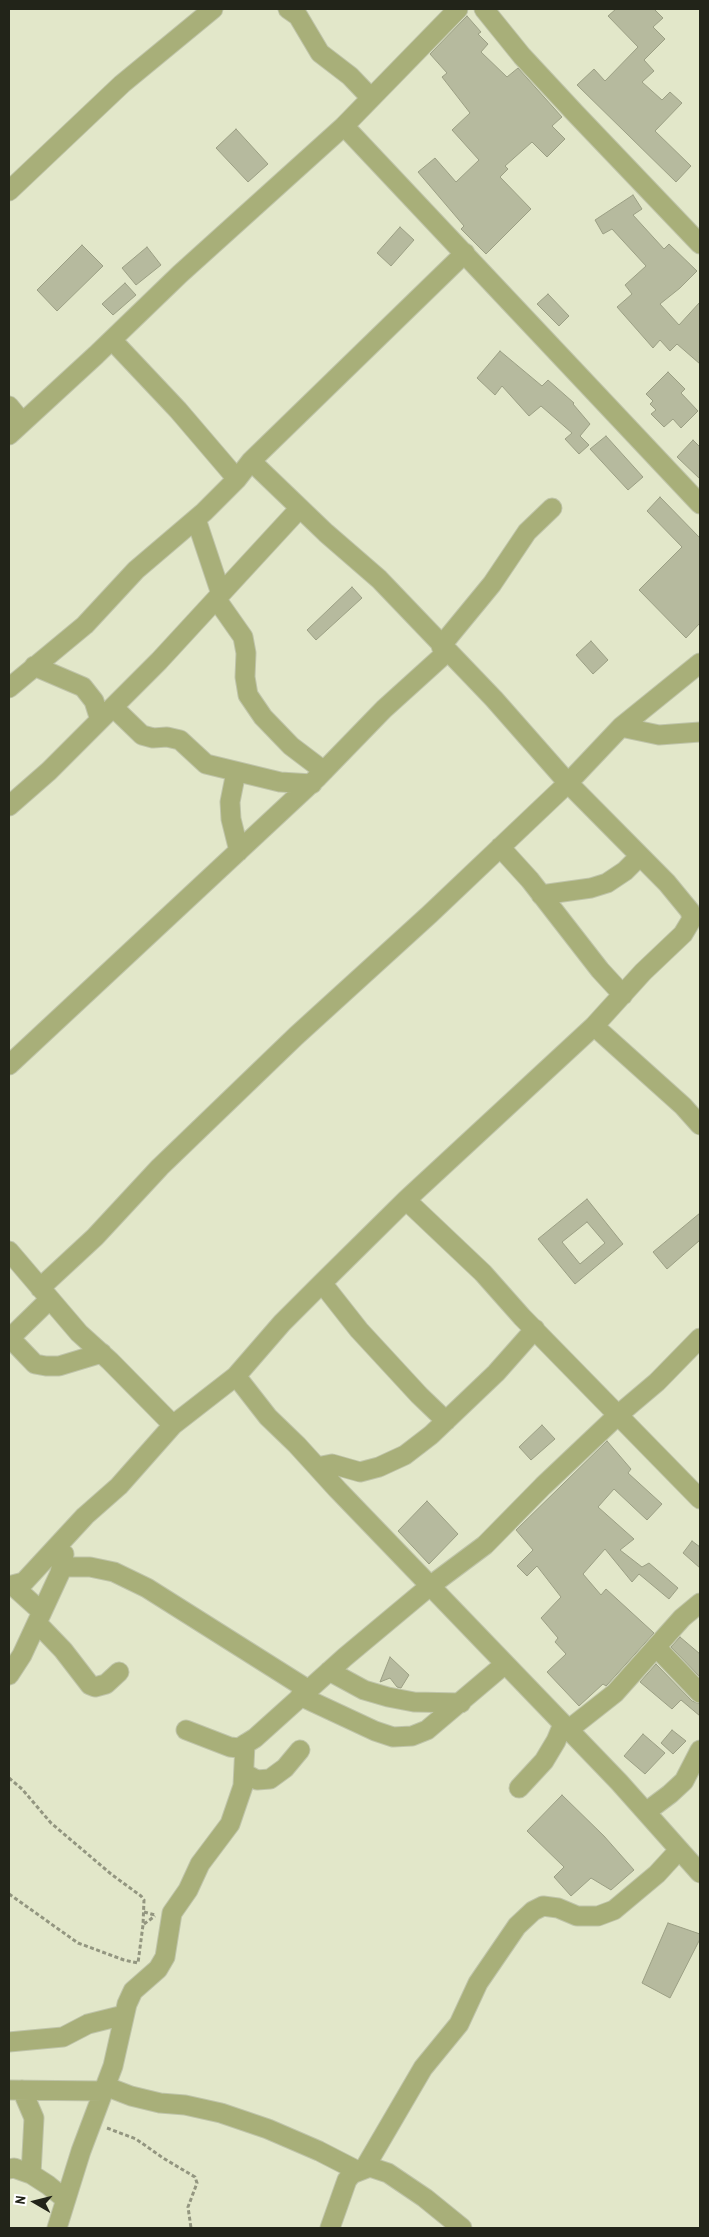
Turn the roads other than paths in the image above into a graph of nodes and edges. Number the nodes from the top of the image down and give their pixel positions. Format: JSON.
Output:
{"nodes":[{"id":1,"x":213,"y":9,"type":"edge"},
{"id":2,"x":288,"y":9,"type":"edge"},
{"id":3,"x":458,"y":9,"type":"edge"},
{"id":4,"x":484,"y":9,"type":"edge"},
{"id":5,"x":371,"y":98,"type":"junction"},
{"id":6,"x":344,"y":126,"type":"junction"},
{"id":7,"x":9,"y":192,"type":"edge"},
{"id":8,"x":700,"y":244,"type":"edge"},
{"id":9,"x":465,"y":253,"type":"junction"},
{"id":10,"x":112,"y":340,"type":"junction"},
{"id":11,"x":9,"y":406,"type":"edge"},
{"id":12,"x":16,"y":429,"type":"edge"},
{"id":13,"x":251,"y":461,"type":"junction"},
{"id":14,"x":237,"y":479,"type":"junction"},
{"id":15,"x":700,"y":504,"type":"edge"},
{"id":16,"x":300,"y":508,"type":"junction"},
{"id":17,"x":552,"y":508,"type":"dead end"},
{"id":18,"x":196,"y":519,"type":"junction"},
{"id":19,"x":219,"y":597,"type":"junction"},
{"id":20,"x":444,"y":649,"type":"junction"},
{"id":21,"x":700,"y":663,"type":"edge"},
{"id":22,"x":34,"y":666,"type":"junction"},
{"id":23,"x":9,"y":688,"type":"edge"},
{"id":24,"x":106,"y":714,"type":"junction"},
{"id":25,"x":621,"y":727,"type":"junction"},
{"id":26,"x":700,"y":732,"type":"edge"},
{"id":27,"x":236,"y":772,"type":"junction"},
{"id":28,"x":318,"y":777,"type":"junction"},
{"id":29,"x":568,"y":783,"type":"junction"},
{"id":30,"x":9,"y":806,"type":"edge"},
{"id":31,"x":500,"y":847,"type":"junction"},
{"id":32,"x":239,"y":851,"type":"junction"},
{"id":33,"x":640,"y":856,"type":"junction"},
{"id":34,"x":541,"y":895,"type":"junction"},
{"id":35,"x":696,"y":918,"type":"edge"},
{"id":36,"x":623,"y":995,"type":"junction"},
{"id":37,"x":594,"y":1026,"type":"junction"},
{"id":38,"x":9,"y":1065,"type":"edge"},
{"id":39,"x":700,"y":1125,"type":"edge"},
{"id":40,"x":406,"y":1200,"type":"junction"},
{"id":41,"x":9,"y":1250,"type":"edge"},
{"id":42,"x":322,"y":1283,"type":"junction"},
{"id":43,"x":45,"y":1294,"type":"junction"},
{"id":44,"x":535,"y":1329,"type":"junction"},
{"id":45,"x":700,"y":1338,"type":"edge"},
{"id":46,"x":10,"y":1339,"type":"edge"},
{"id":47,"x":102,"y":1354,"type":"junction"},
{"id":48,"x":236,"y":1376,"type":"junction"},
{"id":49,"x":618,"y":1415,"type":"junction"},
{"id":50,"x":446,"y":1420,"type":"junction"},
{"id":51,"x":172,"y":1425,"type":"junction"},
{"id":52,"x":317,"y":1467,"type":"junction"},
{"id":53,"x":700,"y":1499,"type":"edge"},
{"id":54,"x":66,"y":1537,"type":"junction"},
{"id":55,"x":62,"y":1567,"type":"junction"},
{"id":56,"x":10,"y":1586,"type":"edge"},
{"id":57,"x":430,"y":1586,"type":"junction"},
{"id":58,"x":700,"y":1603,"type":"edge"},
{"id":59,"x":40,"y":1617,"type":"junction"},
{"id":60,"x":656,"y":1648,"type":"junction"},
{"id":61,"x":505,"y":1664,"type":"junction"},
{"id":62,"x":329,"y":1671,"type":"junction"},
{"id":63,"x":118,"y":1672,"type":"dead end"},
{"id":64,"x":9,"y":1675,"type":"edge"},
{"id":65,"x":303,"y":1693,"type":"junction"},
{"id":66,"x":700,"y":1693,"type":"edge"},
{"id":67,"x":461,"y":1703,"type":"junction"},
{"id":68,"x":566,"y":1727,"type":"junction"},
{"id":69,"x":186,"y":1730,"type":"dead end"},
{"id":70,"x":245,"y":1744,"type":"junction"},
{"id":71,"x":300,"y":1750,"type":"dead end"},
{"id":72,"x":698,"y":1758,"type":"edge"},
{"id":73,"x":244,"y":1774,"type":"junction"},
{"id":74,"x":519,"y":1788,"type":"dead end"},
{"id":75,"x":646,"y":1812,"type":"junction"},
{"id":76,"x":679,"y":1850,"type":"junction"},
{"id":77,"x":700,"y":1874,"type":"edge"},
{"id":78,"x":124,"y":2015,"type":"junction"},
{"id":79,"x":9,"y":2042,"type":"edge"},
{"id":80,"x":104,"y":2088,"type":"junction"},
{"id":81,"x":15,"y":2090,"type":"edge"},
{"id":82,"x":9,"y":2169,"type":"edge"},
{"id":83,"x":361,"y":2170,"type":"junction"},
{"id":84,"x":30,"y":2174,"type":"junction"},
{"id":85,"x":66,"y":2199,"type":"junction"},
{"id":86,"x":57,"y":2228,"type":"edge"},
{"id":87,"x":330,"y":2228,"type":"edge"},
{"id":88,"x":462,"y":2228,"type":"edge"}],
"edges":[{"from":1,"to":7,"type":"street"},
{"from":2,"to":5,"type":"street"},
{"from":3,"to":5,"type":"street"},
{"from":4,"to":8,"type":"street"},
{"from":5,"to":6,"type":"street"},
{"from":6,"to":9,"type":"street"},
{"from":6,"to":10,"type":"street"},
{"from":9,"to":13,"type":"street"},
{"from":9,"to":15,"type":"street"},
{"from":10,"to":12,"type":"street"},
{"from":10,"to":14,"type":"street"},
{"from":11,"to":12,"type":"street"},
{"from":13,"to":14,"type":"street"},
{"from":13,"to":16,"type":"street"},
{"from":14,"to":18,"type":"street"},
{"from":16,"to":19,"type":"street"},
{"from":16,"to":20,"type":"street"},
{"from":17,"to":20,"type":"street"},
{"from":18,"to":19,"type":"street"},
{"from":18,"to":22,"type":"street"},
{"from":19,"to":24,"type":"street"},
{"from":19,"to":28,"type":"street"},
{"from":20,"to":28,"type":"street"},
{"from":20,"to":29,"type":"street"},
{"from":21,"to":25,"type":"street"},
{"from":22,"to":23,"type":"street"},
{"from":22,"to":24,"type":"street"},
{"from":24,"to":27,"type":"street"},
{"from":24,"to":30,"type":"street"},
{"from":25,"to":26,"type":"street"},
{"from":25,"to":29,"type":"street"},
{"from":27,"to":28,"type":"street"},
{"from":27,"to":32,"type":"street"},
{"from":28,"to":32,"type":"street"},
{"from":29,"to":31,"type":"street"},
{"from":29,"to":33,"type":"street"},
{"from":31,"to":34,"type":"street"},
{"from":31,"to":43,"type":"street"},
{"from":32,"to":38,"type":"street"},
{"from":33,"to":34,"type":"street"},
{"from":33,"to":35,"type":"street"},
{"from":34,"to":36,"type":"street"},
{"from":35,"to":36,"type":"street"},
{"from":36,"to":37,"type":"street"},
{"from":37,"to":39,"type":"street"},
{"from":37,"to":40,"type":"street"},
{"from":40,"to":42,"type":"street"},
{"from":40,"to":44,"type":"street"},
{"from":41,"to":43,"type":"street"},
{"from":42,"to":48,"type":"street"},
{"from":42,"to":50,"type":"street"},
{"from":43,"to":46,"type":"street"},
{"from":43,"to":47,"type":"street"},
{"from":44,"to":49,"type":"street"},
{"from":44,"to":50,"type":"street"},
{"from":45,"to":49,"type":"street"},
{"from":46,"to":47,"type":"street"},
{"from":47,"to":51,"type":"street"},
{"from":48,"to":51,"type":"street"},
{"from":48,"to":52,"type":"street"},
{"from":49,"to":53,"type":"street"},
{"from":49,"to":57,"type":"street"},
{"from":50,"to":52,"type":"street"},
{"from":51,"to":54,"type":"street"},
{"from":52,"to":57,"type":"street"},
{"from":54,"to":55,"type":"street"},
{"from":54,"to":56,"type":"street"},
{"from":55,"to":59,"type":"street"},
{"from":55,"to":65,"type":"street"},
{"from":56,"to":59,"type":"street"},
{"from":57,"to":61,"type":"street"},
{"from":57,"to":62,"type":"street"},
{"from":58,"to":60,"type":"street"},
{"from":59,"to":63,"type":"street"},
{"from":59,"to":64,"type":"street"},
{"from":60,"to":66,"type":"street"},
{"from":60,"to":68,"type":"street"},
{"from":61,"to":67,"type":"street"},
{"from":61,"to":68,"type":"street"},
{"from":62,"to":65,"type":"street"},
{"from":62,"to":67,"type":"street"},
{"from":65,"to":67,"type":"street"},
{"from":65,"to":70,"type":"street"},
{"from":68,"to":74,"type":"street"},
{"from":68,"to":75,"type":"street"},
{"from":69,"to":70,"type":"street"},
{"from":70,"to":73,"type":"street"},
{"from":71,"to":73,"type":"street"},
{"from":72,"to":75,"type":"street"},
{"from":73,"to":78,"type":"street"},
{"from":75,"to":76,"type":"street"},
{"from":76,"to":77,"type":"street"},
{"from":76,"to":83,"type":"street"},
{"from":78,"to":79,"type":"street"},
{"from":78,"to":80,"type":"street"},
{"from":80,"to":81,"type":"street"},
{"from":80,"to":83,"type":"street"},
{"from":80,"to":85,"type":"street"},
{"from":81,"to":84,"type":"street"},
{"from":82,"to":84,"type":"street"},
{"from":83,"to":87,"type":"street"},
{"from":83,"to":88,"type":"street"},
{"from":84,"to":85,"type":"street"},
{"from":85,"to":86,"type":"street"}]}
